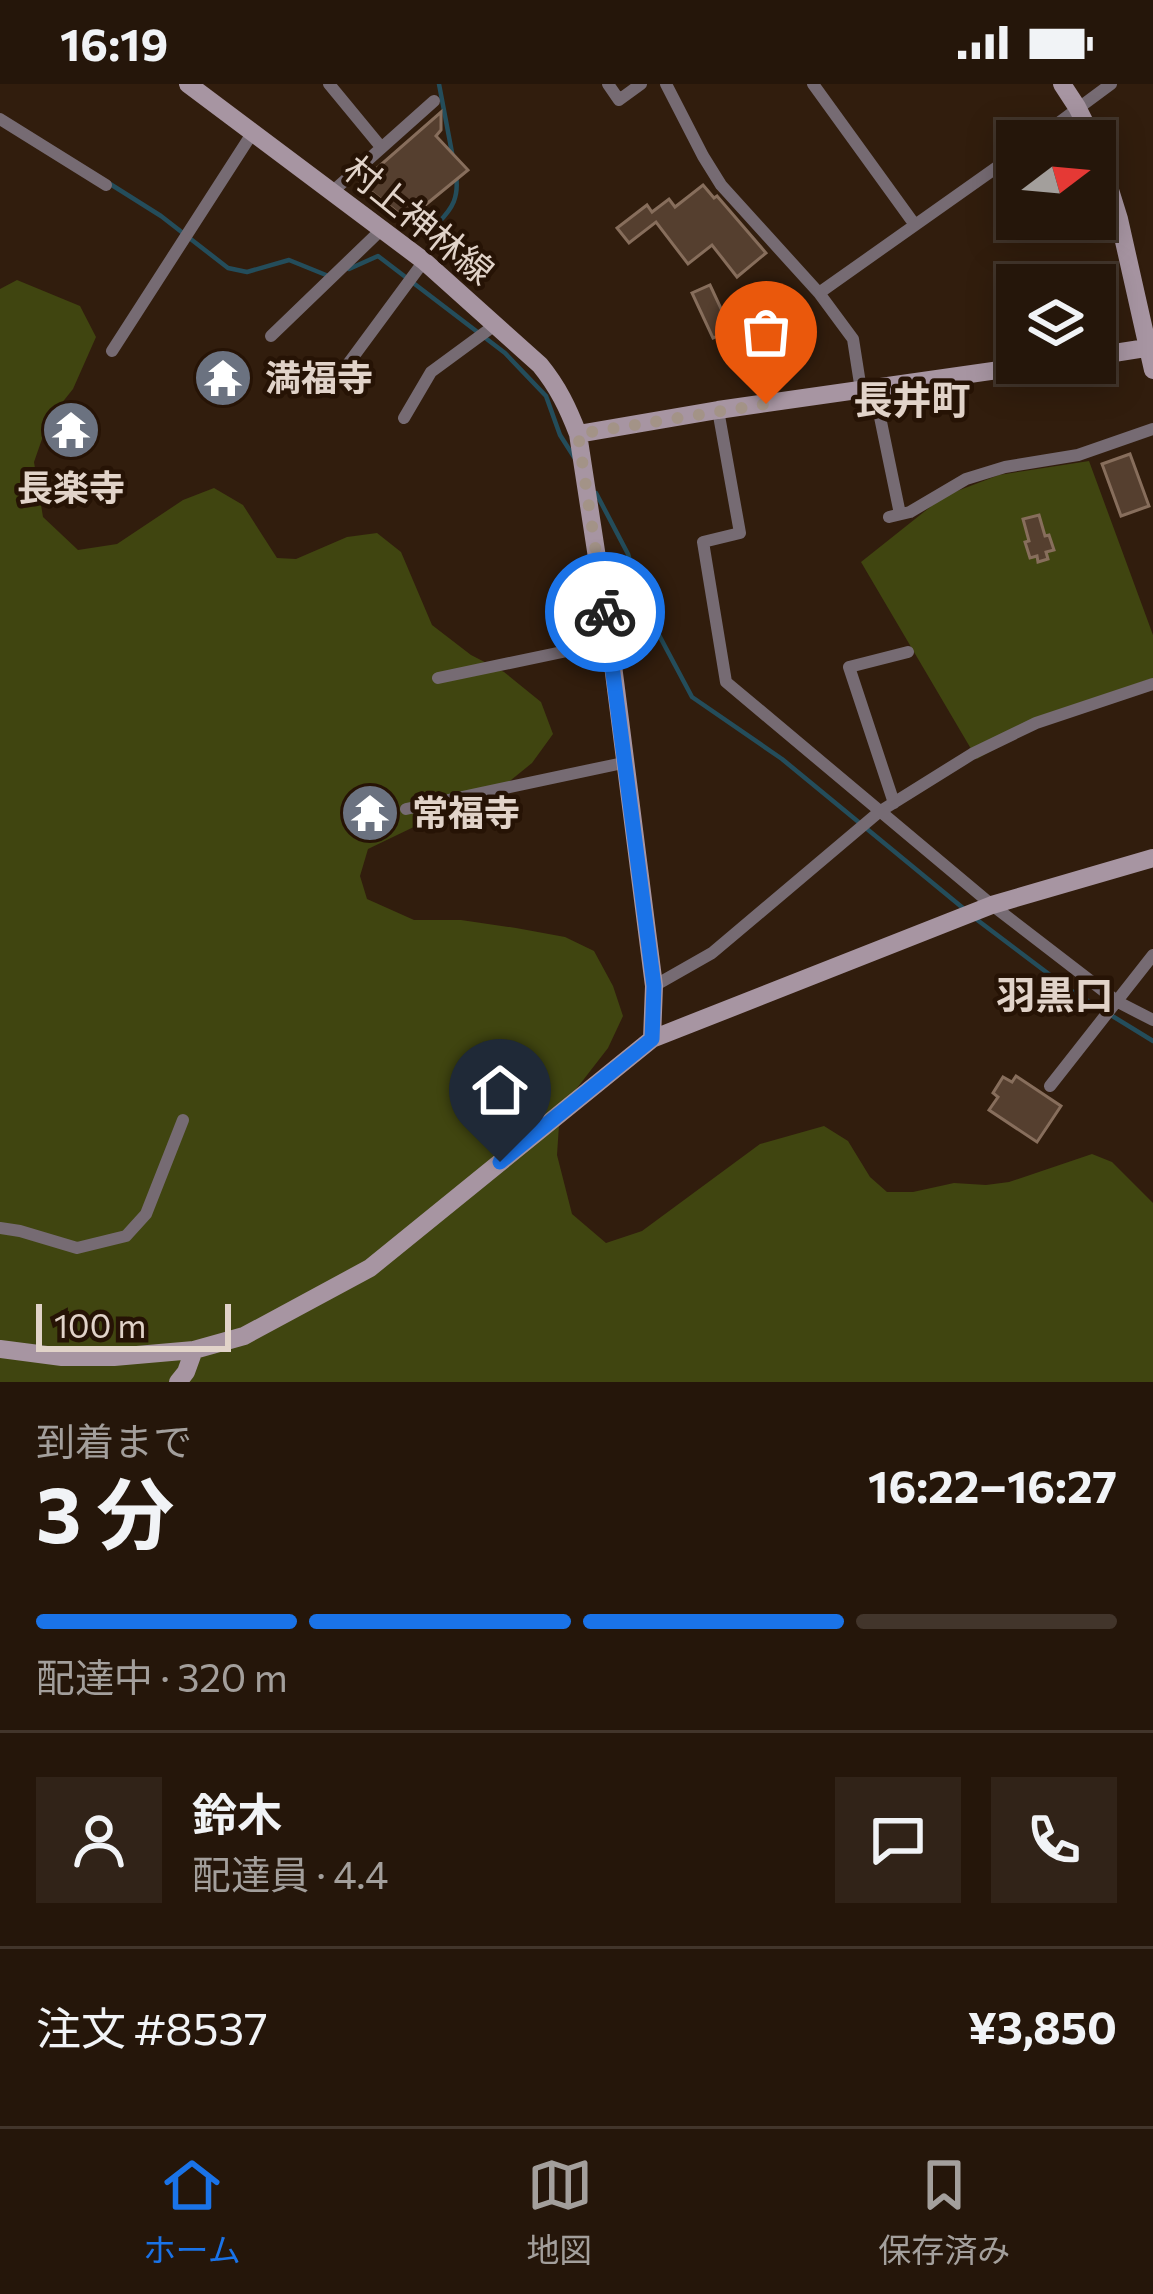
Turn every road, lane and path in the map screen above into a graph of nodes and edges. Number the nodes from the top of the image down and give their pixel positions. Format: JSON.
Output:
{"nodes":[{"id":1,"x":608,"y":84,"type":"edge"},
{"id":2,"x":641,"y":84,"type":"edge"},
{"id":3,"x":666,"y":84,"type":"edge"},
{"id":4,"x":813,"y":84,"type":"edge"},
{"id":5,"x":1061,"y":84,"type":"edge"},
{"id":6,"x":1111,"y":84,"type":"edge"},
{"id":7,"x":333,"y":85,"type":"edge"},
{"id":8,"x":200,"y":87,"type":"edge"},
{"id":9,"x":434,"y":101,"type":"dead end"},
{"id":10,"x":1077,"y":107,"type":"junction"},
{"id":11,"x":0,"y":119,"type":"edge"},
{"id":12,"x":1061,"y":120,"type":"edge"},
{"id":13,"x":1084,"y":120,"type":"edge"},
{"id":14,"x":253,"y":132,"type":"junction"},
{"id":15,"x":381,"y":147,"type":"junction"},
{"id":16,"x":996,"y":168,"type":"edge"},
{"id":17,"x":106,"y":185,"type":"dead end"},
{"id":18,"x":332,"y":192,"type":"junction"},
{"id":19,"x":1116,"y":209,"type":"edge"},
{"id":20,"x":915,"y":225,"type":"junction"},
{"id":21,"x":382,"y":229,"type":"junction"},
{"id":22,"x":424,"y":261,"type":"junction"},
{"id":23,"x":819,"y":293,"type":"junction"},
{"id":24,"x":495,"y":325,"type":"junction"},
{"id":25,"x":271,"y":336,"type":"dead end"},
{"id":26,"x":1149,"y":348,"type":"edge"},
{"id":27,"x":112,"y":351,"type":"dead end"},
{"id":28,"x":1116,"y":353,"type":"edge"},
{"id":29,"x":345,"y":368,"type":"dead end"},
{"id":30,"x":996,"y":370,"type":"edge"},
{"id":31,"x":1153,"y":370,"type":"edge"},
{"id":32,"x":867,"y":389,"type":"junction"},
{"id":33,"x":718,"y":410,"type":"junction"},
{"id":34,"x":404,"y":418,"type":"dead end"},
{"id":35,"x":1153,"y":429,"type":"edge"},
{"id":36,"x":578,"y":434,"type":"junction"},
{"id":37,"x":610,"y":642,"type":"junction"},
{"id":38,"x":908,"y":652,"type":"dead end"},
{"id":39,"x":439,"y":678,"type":"dead end"},
{"id":40,"x":1153,"y":684,"type":"edge"},
{"id":41,"x":623,"y":763,"type":"junction"},
{"id":42,"x":894,"y":802,"type":"junction"},
{"id":43,"x":406,"y":809,"type":"dead end"},
{"id":44,"x":879,"y":812,"type":"junction"},
{"id":45,"x":1153,"y":858,"type":"edge"},
{"id":46,"x":992,"y":905,"type":"junction"},
{"id":47,"x":1153,"y":955,"type":"edge"},
{"id":48,"x":654,"y":986,"type":"junction"},
{"id":49,"x":1118,"y":1002,"type":"junction"},
{"id":50,"x":1153,"y":1020,"type":"edge"},
{"id":51,"x":652,"y":1039,"type":"junction"},
{"id":52,"x":1049,"y":1086,"type":"dead end"},
{"id":53,"x":183,"y":1120,"type":"dead end"},
{"id":54,"x":0,"y":1228,"type":"edge"},
{"id":55,"x":0,"y":1349,"type":"edge"},
{"id":56,"x":194,"y":1350,"type":"junction"},
{"id":57,"x":178,"y":1382,"type":"edge"}],
"edges":[{"from":1,"to":2,"type":"street"},
{"from":3,"to":23,"type":"street"},
{"from":4,"to":20,"type":"street"},
{"from":5,"to":10,"type":"street"},
{"from":6,"to":10,"type":"street"},
{"from":7,"to":15,"type":"street"},
{"from":8,"to":14,"type":"street","name":"村上神林線"},
{"from":9,"to":15,"type":"street"},
{"from":10,"to":12,"type":"street"},
{"from":10,"to":13,"type":"street"},
{"from":11,"to":17,"type":"street"},
{"from":14,"to":18,"type":"street","name":"村上神林線"},
{"from":14,"to":27,"type":"street"},
{"from":15,"to":18,"type":"street"},
{"from":16,"to":20,"type":"street"},
{"from":18,"to":21,"type":"street","name":"村上神林線"},
{"from":19,"to":26,"type":"street"},
{"from":20,"to":23,"type":"street"},
{"from":21,"to":22,"type":"street","name":"村上神林線"},
{"from":21,"to":25,"type":"street"},
{"from":22,"to":24,"type":"street","name":"村上神林線"},
{"from":22,"to":29,"type":"street"},
{"from":23,"to":32,"type":"street"},
{"from":24,"to":34,"type":"street"},
{"from":24,"to":36,"type":"street","name":"村上神林線"},
{"from":26,"to":28,"type":"street"},
{"from":26,"to":31,"type":"street"},
{"from":30,"to":32,"type":"street"},
{"from":32,"to":33,"type":"street"},
{"from":32,"to":35,"type":"street"},
{"from":33,"to":36,"type":"street"},
{"from":33,"to":44,"type":"street"},
{"from":36,"to":37,"type":"street","name":"村上神林線"},
{"from":37,"to":39,"type":"street"},
{"from":37,"to":41,"type":"street","name":"村上神林線"},
{"from":38,"to":42,"type":"street"},
{"from":40,"to":42,"type":"street"},
{"from":41,"to":43,"type":"street"},
{"from":41,"to":48,"type":"street","name":"村上神林線"},
{"from":42,"to":44,"type":"street"},
{"from":44,"to":46,"type":"street"},
{"from":44,"to":48,"type":"street"},
{"from":45,"to":46,"type":"street"},
{"from":46,"to":49,"type":"street"},
{"from":46,"to":51,"type":"street"},
{"from":47,"to":49,"type":"street"},
{"from":48,"to":51,"type":"street","name":"村上神林線"},
{"from":49,"to":50,"type":"street"},
{"from":49,"to":52,"type":"street"},
{"from":51,"to":56,"type":"street"},
{"from":53,"to":54,"type":"street"},
{"from":55,"to":56,"type":"street"},
{"from":56,"to":57,"type":"street"}]}
